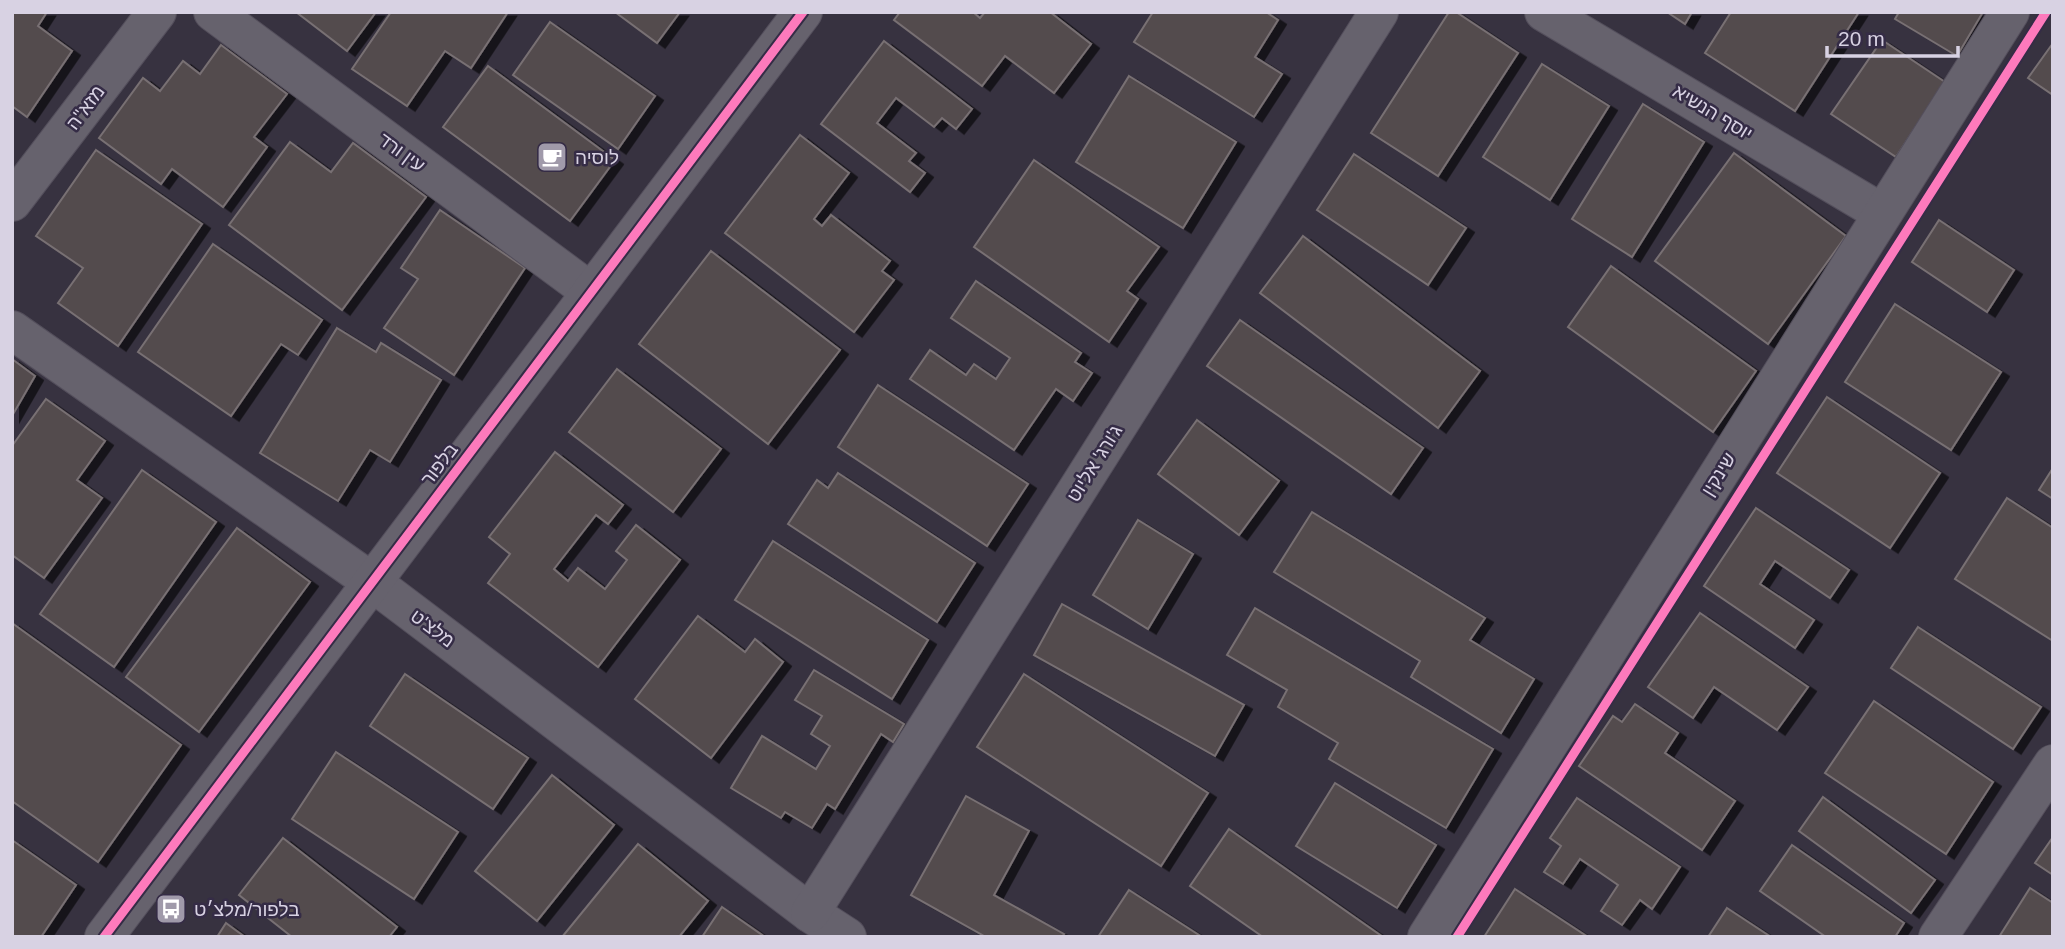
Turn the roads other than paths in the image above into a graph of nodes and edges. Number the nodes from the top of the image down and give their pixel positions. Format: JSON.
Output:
{"nodes":[{"id":1,"x":157,"y":12,"type":"edge"},
{"id":2,"x":213,"y":12,"type":"edge"},
{"id":3,"x":803,"y":12,"type":"edge"},
{"id":4,"x":1378,"y":12,"type":"edge"},
{"id":5,"x":1544,"y":12,"type":"edge"},
{"id":6,"x":2010,"y":12,"type":"edge"},
{"id":7,"x":12,"y":202,"type":"edge"},
{"id":8,"x":1882,"y":213,"type":"junction"},
{"id":9,"x":591,"y":292,"type":"junction"},
{"id":10,"x":12,"y":330,"type":"edge"},
{"id":11,"x":372,"y":582,"type":"junction"},
{"id":12,"x":2053,"y":764,"type":"edge"},
{"id":13,"x":810,"y":913,"type":"junction"},
{"id":14,"x":104,"y":937,"type":"edge"},
{"id":15,"x":847,"y":937,"type":"edge"},
{"id":16,"x":1427,"y":937,"type":"edge"},
{"id":17,"x":1938,"y":937,"type":"edge"}],
"edges":[{"from":1,"to":7,"type":"street","name":"מזא\"ה"},
{"from":2,"to":9,"type":"street","name":"עין ורד"},
{"from":3,"to":9,"type":"street","name":"בלפור"},
{"from":4,"to":13,"type":"street","name":"ג'ורג' אליוט"},
{"from":5,"to":8,"type":"street","name":"יוסף הנשיא"},
{"from":6,"to":8,"type":"street","name":"שינקין"},
{"from":8,"to":16,"type":"street","name":"שינקין"},
{"from":9,"to":11,"type":"street","name":"בלפור"},
{"from":10,"to":11,"type":"street","name":"מלצ'ט"},
{"from":11,"to":13,"type":"street","name":"מלצ'ט"},
{"from":11,"to":14,"type":"street","name":"בלפור"},
{"from":12,"to":17,"type":"street"},
{"from":13,"to":15,"type":"street","name":"מלצ'ט"}]}
